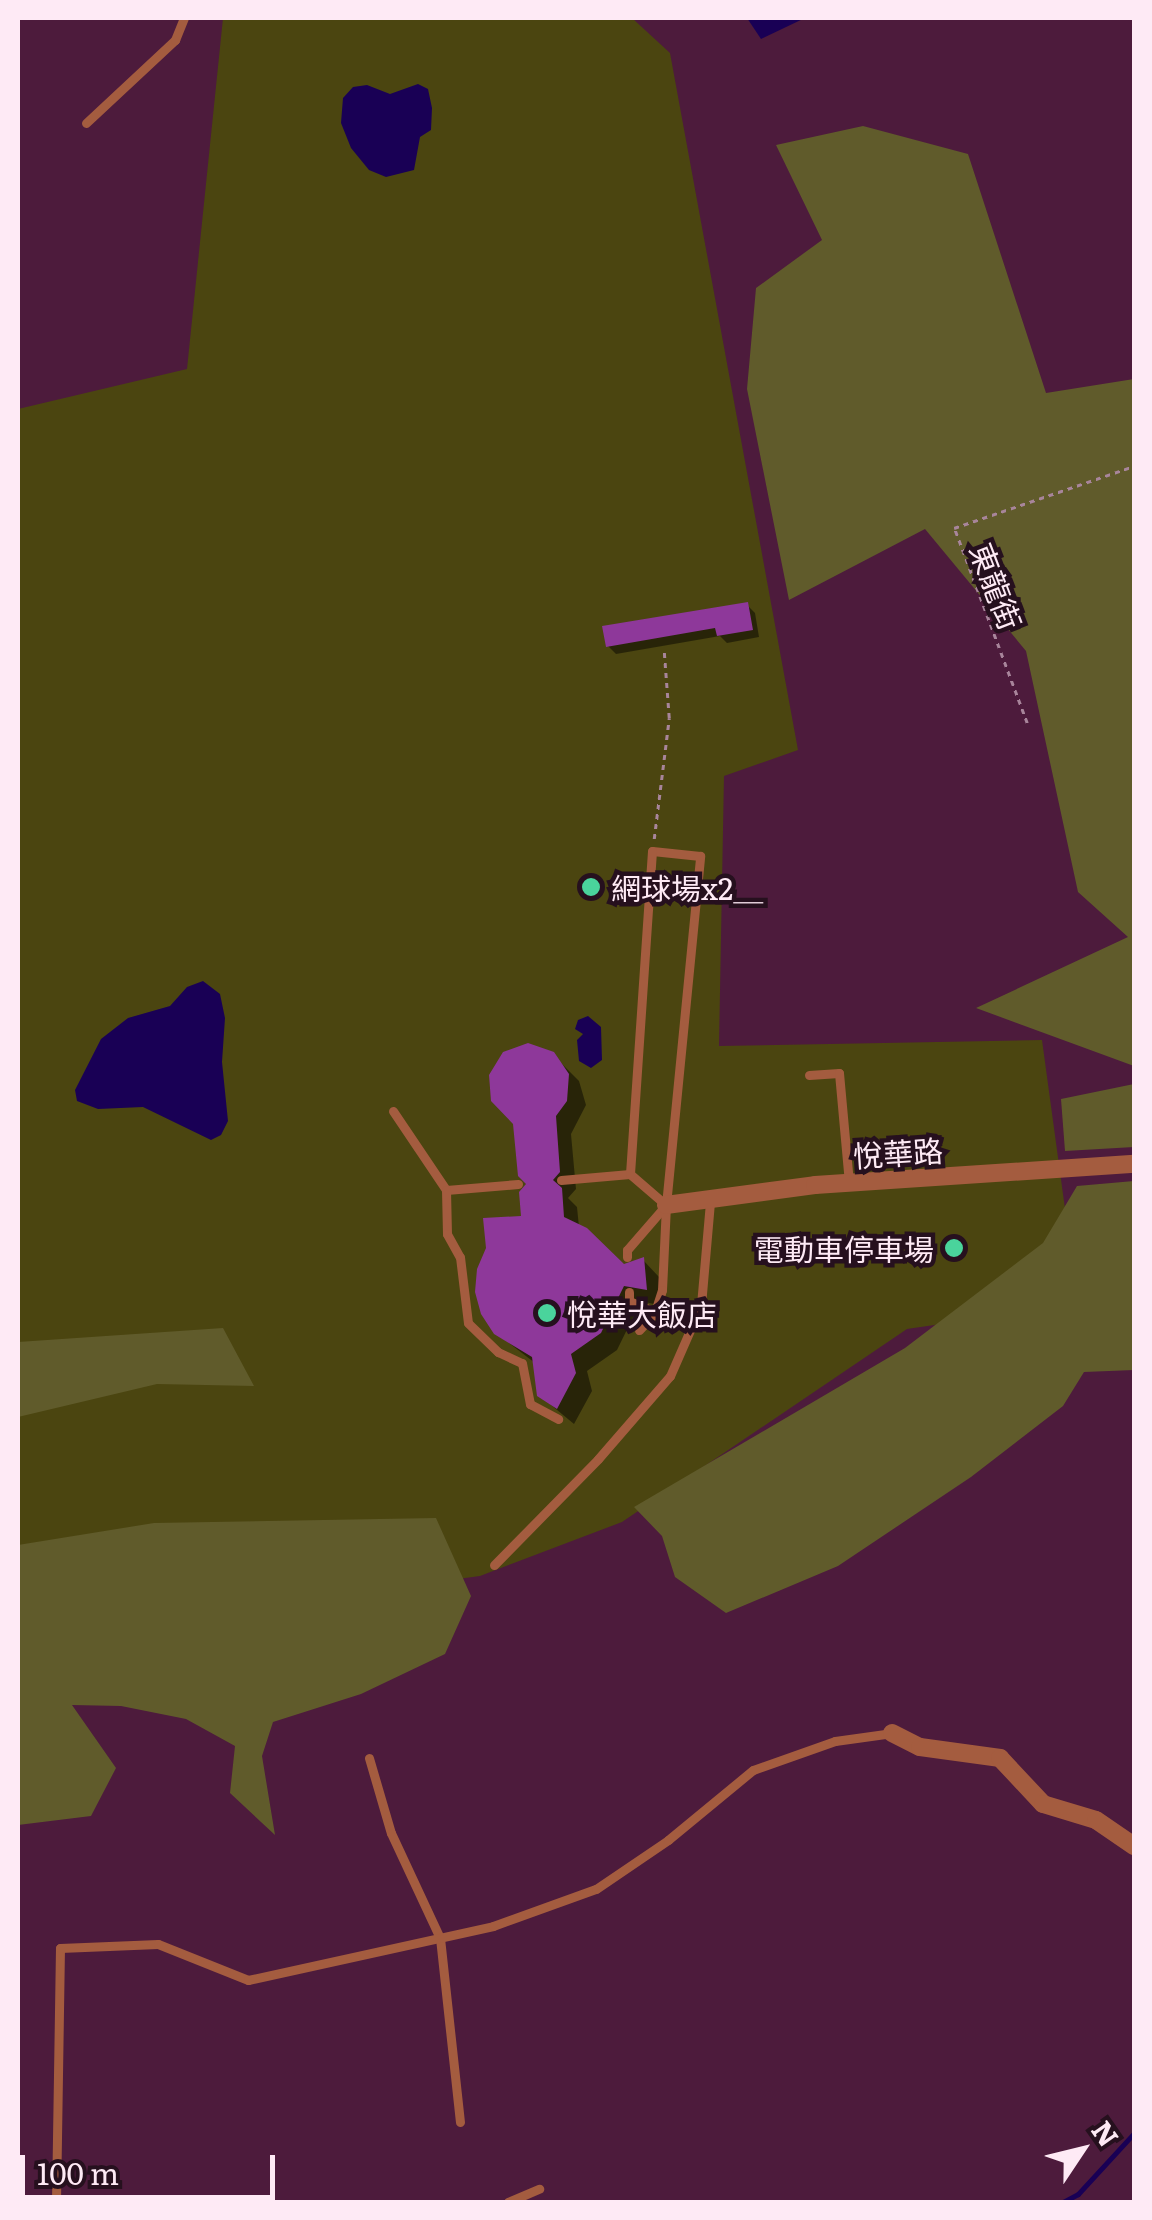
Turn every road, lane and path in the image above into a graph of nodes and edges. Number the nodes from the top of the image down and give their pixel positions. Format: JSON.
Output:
{"nodes":[{"id":1,"x":184,"y":18,"type":"edge"},
{"id":2,"x":86,"y":123,"type":"dead end"},
{"id":3,"x":1134,"y":466,"type":"edge"},
{"id":4,"x":664,"y":651,"type":"dead end"},
{"id":5,"x":1028,"y":723,"type":"dead end"},
{"id":6,"x":652,"y":851,"type":"junction"},
{"id":7,"x":809,"y":1075,"type":"dead end"},
{"id":8,"x":393,"y":1111,"type":"dead end"},
{"id":9,"x":1134,"y":1164,"type":"edge"},
{"id":10,"x":630,"y":1174,"type":"junction"},
{"id":11,"x":561,"y":1180,"type":"dead end"},
{"id":12,"x":850,"y":1182,"type":"junction"},
{"id":13,"x":518,"y":1184,"type":"dead end"},
{"id":14,"x":446,"y":1190,"type":"junction"},
{"id":15,"x":710,"y":1202,"type":"junction"},
{"id":16,"x":666,"y":1205,"type":"junction"},
{"id":17,"x":627,"y":1257,"type":"dead end"},
{"id":18,"x":628,"y":1292,"type":"dead end"},
{"id":19,"x":654,"y":1314,"type":"junction"},
{"id":20,"x":691,"y":1327,"type":"junction"},
{"id":21,"x":639,"y":1330,"type":"dead end"},
{"id":22,"x":558,"y":1419,"type":"dead end"},
{"id":23,"x":494,"y":1564,"type":"dead end"},
{"id":24,"x":892,"y":1733,"type":"joint"},
{"id":25,"x":369,"y":1758,"type":"dead end"},
{"id":26,"x":1134,"y":1846,"type":"edge"},
{"id":27,"x":440,"y":1938,"type":"junction"},
{"id":28,"x":460,"y":2122,"type":"dead end"},
{"id":29,"x":539,"y":2189,"type":"dead end"},
{"id":30,"x":56,"y":2202,"type":"edge"},
{"id":31,"x":508,"y":2202,"type":"edge"}],
"edges":[{"from":1,"to":2,"type":"lane"},
{"from":3,"to":5,"type":"path","name":"東龍街"},
{"from":4,"to":6,"type":"path"},
{"from":6,"to":10,"type":"lane"},
{"from":6,"to":16,"type":"lane"},
{"from":7,"to":12,"type":"lane"},
{"from":8,"to":14,"type":"lane"},
{"from":9,"to":12,"type":"street","name":"悅華路"},
{"from":10,"to":11,"type":"lane"},
{"from":10,"to":16,"type":"lane"},
{"from":12,"to":15,"type":"street","name":"悅華路"},
{"from":13,"to":14,"type":"lane"},
{"from":14,"to":22,"type":"lane"},
{"from":15,"to":16,"type":"street","name":"悅華路"},
{"from":15,"to":20,"type":"lane"},
{"from":16,"to":17,"type":"lane"},
{"from":16,"to":19,"type":"lane"},
{"from":18,"to":19,"type":"lane"},
{"from":19,"to":20,"type":"lane"},
{"from":19,"to":21,"type":"lane"},
{"from":20,"to":23,"type":"lane"},
{"from":24,"to":26,"type":"street"},
{"from":24,"to":27,"type":"lane"},
{"from":25,"to":27,"type":"lane"},
{"from":27,"to":28,"type":"lane"},
{"from":27,"to":30,"type":"lane"},
{"from":29,"to":31,"type":"lane"}]}
